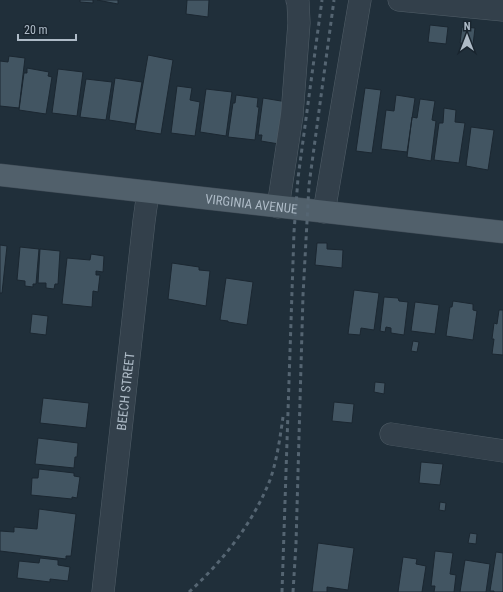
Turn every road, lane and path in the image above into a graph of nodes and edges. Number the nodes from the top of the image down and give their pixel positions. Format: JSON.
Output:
{"nodes":[{"id":1,"x":297,"y":0,"type":"edge"},
{"id":2,"x":360,"y":0,"type":"edge"},
{"id":3,"x":399,"y":0,"type":"edge"},
{"id":4,"x":503,"y":10,"type":"edge"},
{"id":5,"x":0,"y":175,"type":"edge"},
{"id":6,"x":148,"y":192,"type":"junction"},
{"id":7,"x":278,"y":207,"type":"junction"},
{"id":8,"x":324,"y":212,"type":"junction"},
{"id":9,"x":503,"y":232,"type":"edge"},
{"id":10,"x":391,"y":434,"type":"dead end"},
{"id":11,"x":503,"y":451,"type":"edge"},
{"id":12,"x":103,"y":592,"type":"edge"}],
"edges":[{"from":1,"to":7,"type":"street"},
{"from":2,"to":8,"type":"street"},
{"from":3,"to":4,"type":"street"},
{"from":5,"to":6,"type":"main road","name":"VIRGINIA AVENUE"},
{"from":6,"to":7,"type":"main road","name":"VIRGINIA AVENUE"},
{"from":6,"to":12,"type":"street","name":"BEECH STREET"},
{"from":7,"to":8,"type":"main road","name":"VIRGINIA AVENUE"},
{"from":8,"to":9,"type":"main road","name":"VIRGINIA AVENUE"},
{"from":10,"to":11,"type":"street"}]}
